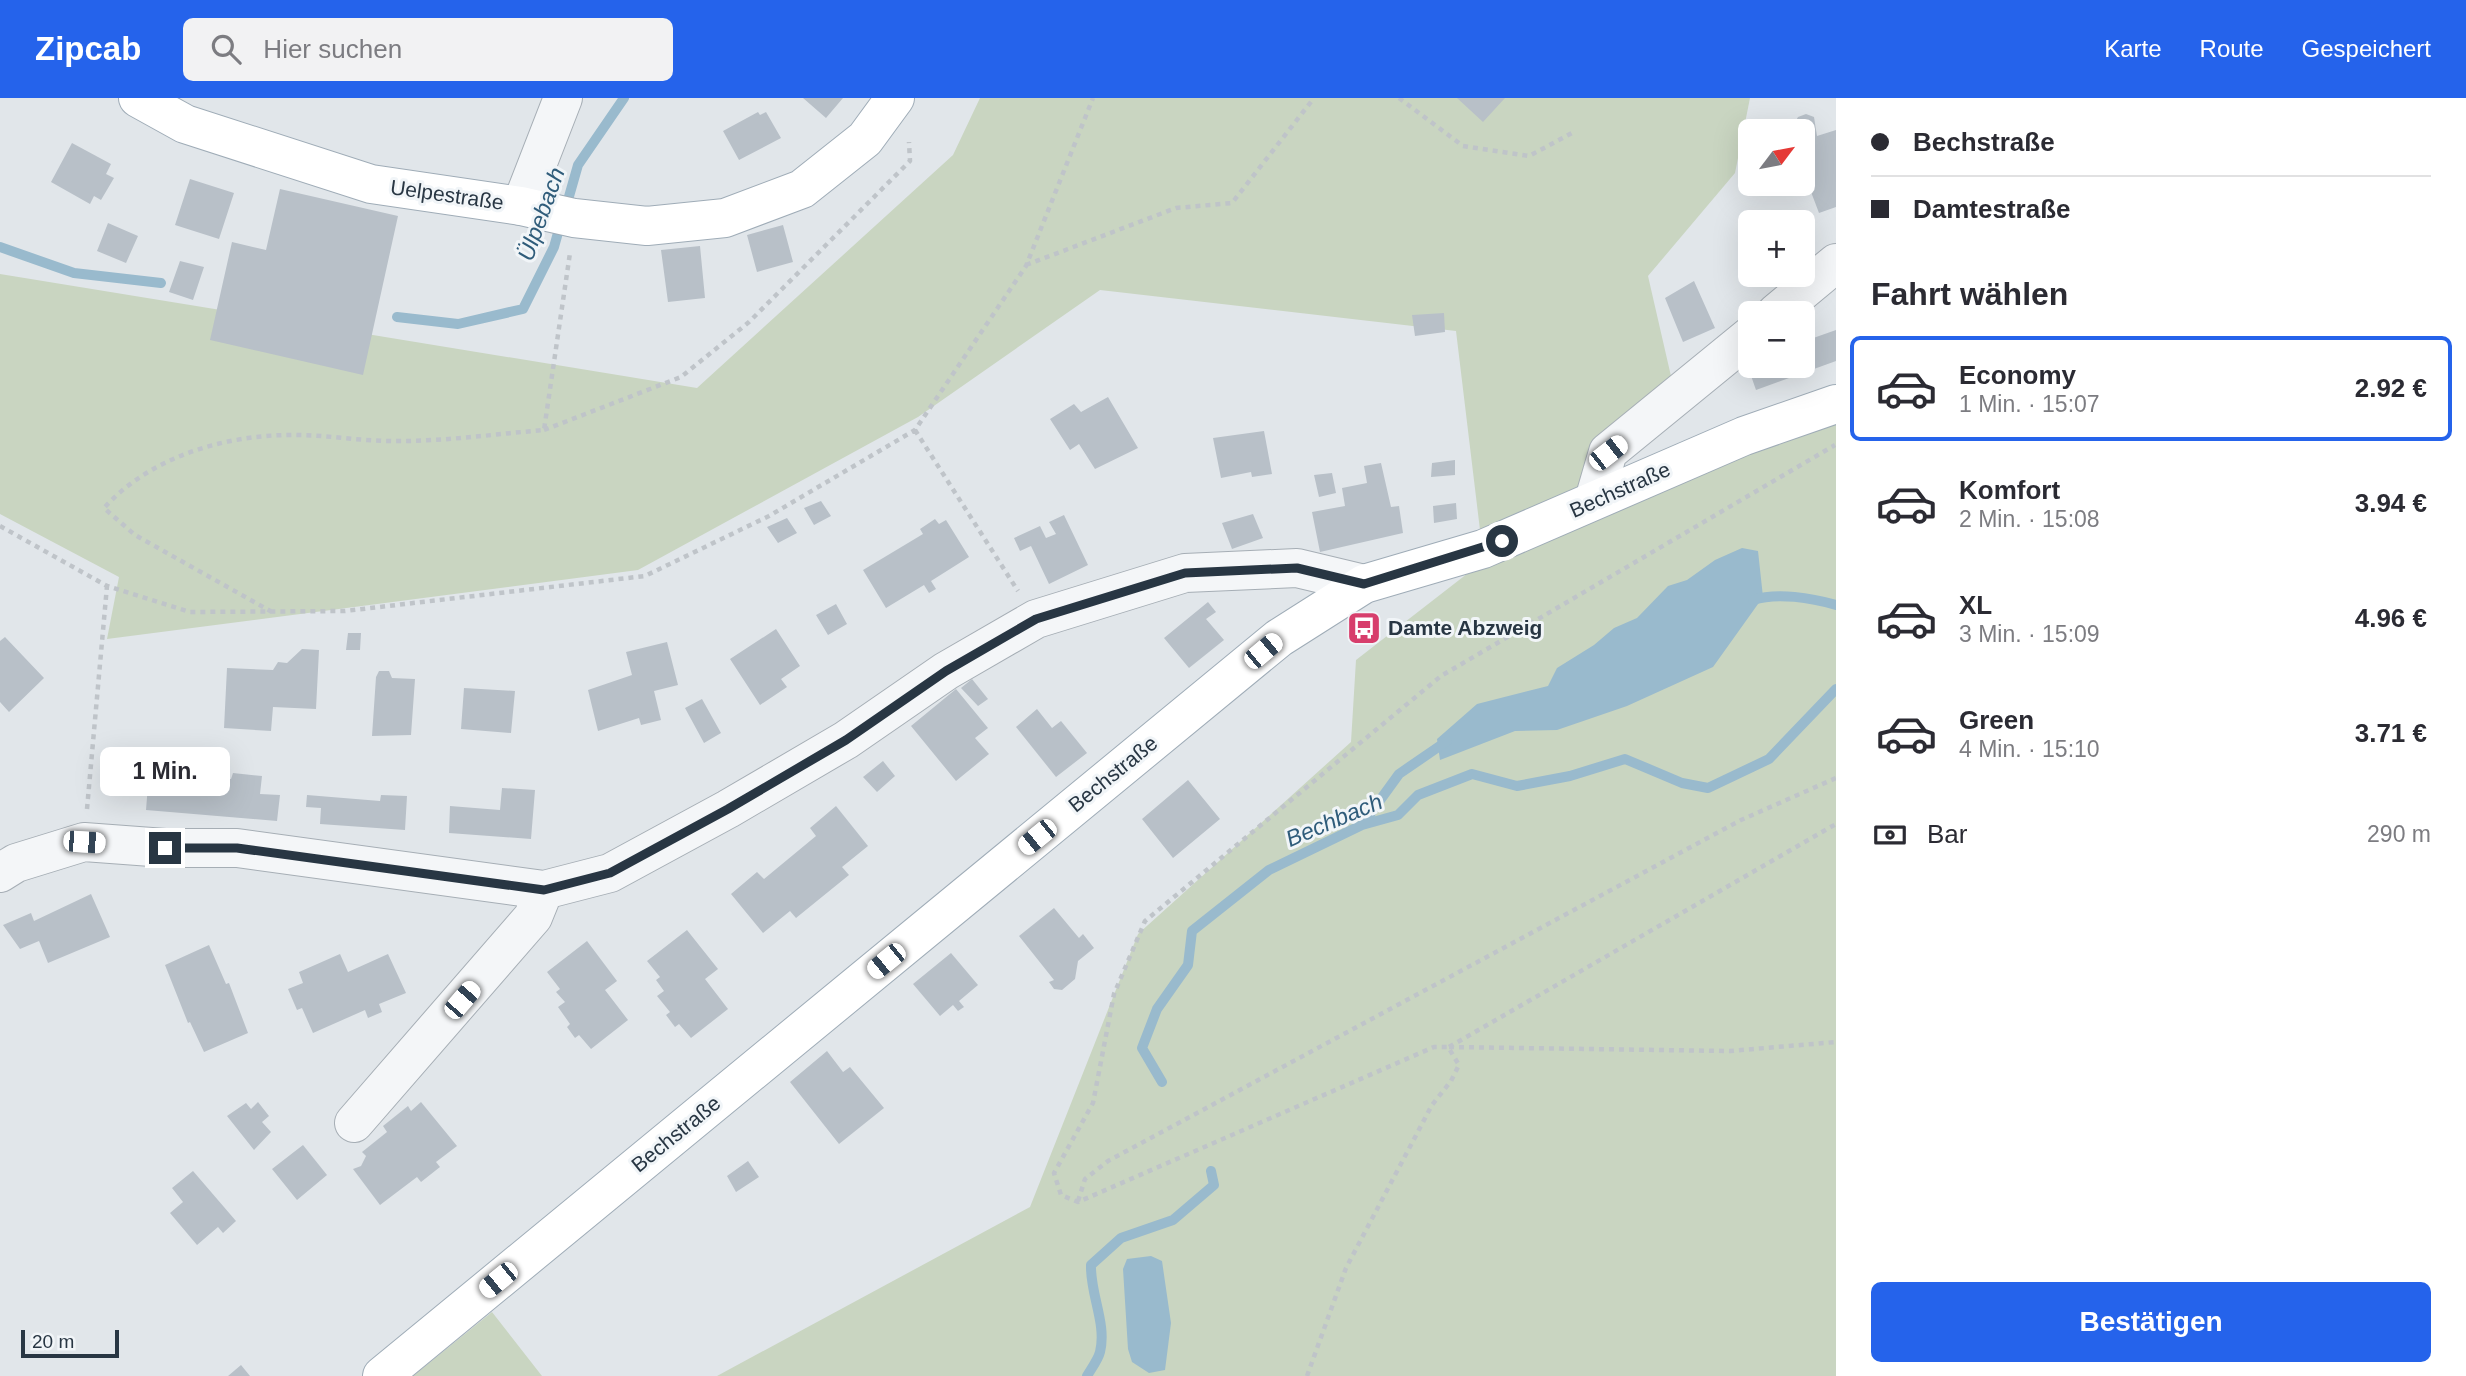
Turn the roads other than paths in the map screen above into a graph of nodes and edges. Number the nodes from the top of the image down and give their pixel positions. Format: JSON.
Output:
{"nodes":[{"id":1,"x":138,"y":98,"type":"edge"},
{"id":2,"x":563,"y":98,"type":"edge"},
{"id":3,"x":892,"y":101,"type":"edge"},
{"id":4,"x":553,"y":213,"type":"junction"},
{"id":5,"x":1836,"y":263,"type":"edge"},
{"id":6,"x":1790,"y":301,"type":"edge"},
{"id":7,"x":1738,"y":346,"type":"edge"},
{"id":8,"x":1836,"y":404,"type":"edge"},
{"id":9,"x":1594,"y":500,"type":"junction"},
{"id":10,"x":1364,"y":584,"type":"junction"},
{"id":11,"x":0,"y":873,"type":"edge"},
{"id":12,"x":544,"y":890,"type":"junction"},
{"id":13,"x":354,"y":1123,"type":"dead end"},
{"id":14,"x":382,"y":1376,"type":"edge"}],
"edges":[{"from":1,"to":4,"type":"main road","name":"Uelpestraße"},
{"from":2,"to":4,"type":"street"},
{"from":3,"to":4,"type":"main road","name":"Uelpestraße"},
{"from":5,"to":6,"type":"street"},
{"from":7,"to":9,"type":"street"},
{"from":8,"to":9,"type":"main road","name":"Bechstraße"},
{"from":9,"to":10,"type":"main road","name":"Bechstraße"},
{"from":10,"to":12,"type":"street"},
{"from":10,"to":14,"type":"main road","name":"Bechstraße"},
{"from":11,"to":12,"type":"street"},
{"from":12,"to":13,"type":"street"}]}
